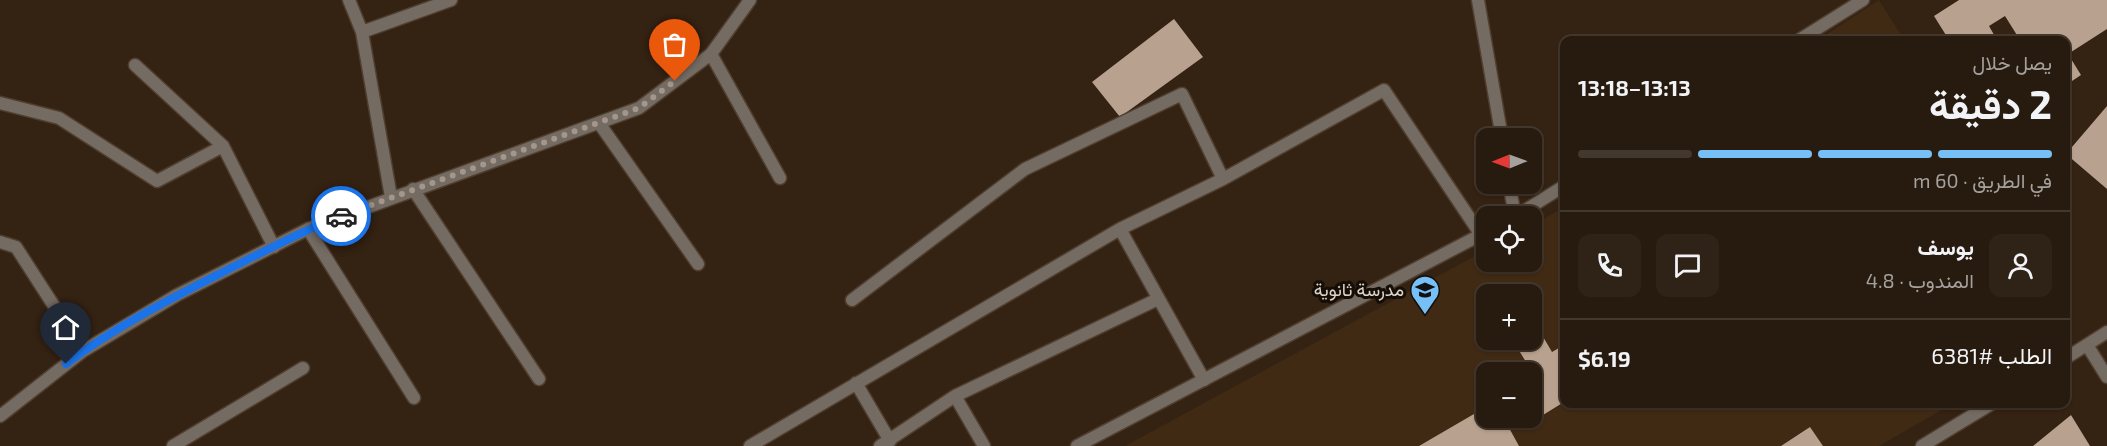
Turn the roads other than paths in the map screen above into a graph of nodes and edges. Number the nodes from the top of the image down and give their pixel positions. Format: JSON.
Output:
{"nodes":[{"id":1,"x":349,"y":0,"type":"edge"},
{"id":2,"x":449,"y":0,"type":"edge"},
{"id":3,"x":750,"y":0,"type":"edge"},
{"id":4,"x":1478,"y":0,"type":"edge"},
{"id":5,"x":1863,"y":0,"type":"edge"},
{"id":6,"x":362,"y":32,"type":"junction"},
{"id":7,"x":1805,"y":36,"type":"edge"},
{"id":8,"x":711,"y":54,"type":"junction"},
{"id":9,"x":135,"y":65,"type":"dead end"},
{"id":10,"x":0,"y":103,"type":"edge"},
{"id":11,"x":599,"y":123,"type":"junction"},
{"id":12,"x":1500,"y":128,"type":"edge"},
{"id":13,"x":223,"y":146,"type":"junction"},
{"id":14,"x":780,"y":178,"type":"dead end"},
{"id":15,"x":1223,"y":179,"type":"junction"},
{"id":16,"x":1560,"y":188,"type":"edge"},
{"id":17,"x":413,"y":189,"type":"junction"},
{"id":18,"x":391,"y":196,"type":"junction"},
{"id":19,"x":1532,"y":206,"type":"edge"},
{"id":20,"x":1476,"y":222,"type":"edge"},
{"id":21,"x":308,"y":229,"type":"junction"},
{"id":22,"x":1120,"y":229,"type":"junction"},
{"id":23,"x":1476,"y":237,"type":"edge"},
{"id":24,"x":0,"y":242,"type":"edge"},
{"id":25,"x":274,"y":247,"type":"junction"},
{"id":26,"x":698,"y":264,"type":"dead end"},
{"id":27,"x":1158,"y":299,"type":"junction"},
{"id":28,"x":852,"y":300,"type":"dead end"},
{"id":29,"x":2107,"y":332,"type":"edge"},
{"id":30,"x":2086,"y":345,"type":"junction"},
{"id":31,"x":83,"y":351,"type":"junction"},
{"id":32,"x":2070,"y":355,"type":"edge"},
{"id":33,"x":303,"y":368,"type":"dead end"},
{"id":34,"x":2107,"y":377,"type":"edge"},
{"id":35,"x":539,"y":379,"type":"dead end"},
{"id":36,"x":1204,"y":380,"type":"junction"},
{"id":37,"x":856,"y":384,"type":"junction"},
{"id":38,"x":955,"y":396,"type":"junction"},
{"id":39,"x":414,"y":398,"type":"dead end"},
{"id":40,"x":1984,"y":408,"type":"edge"},
{"id":41,"x":0,"y":416,"type":"edge"},
{"id":42,"x":885,"y":443,"type":"edge"},
{"id":43,"x":173,"y":446,"type":"edge"},
{"id":44,"x":750,"y":446,"type":"edge"},
{"id":45,"x":984,"y":446,"type":"edge"},
{"id":46,"x":1077,"y":446,"type":"edge"},
{"id":47,"x":1922,"y":446,"type":"edge"}],
"edges":[{"from":1,"to":6,"type":"street"},
{"from":2,"to":6,"type":"street"},
{"from":3,"to":8,"type":"street"},
{"from":4,"to":12,"type":"street"},
{"from":5,"to":7,"type":"street"},
{"from":6,"to":18,"type":"street"},
{"from":8,"to":11,"type":"street"},
{"from":8,"to":14,"type":"street"},
{"from":9,"to":13,"type":"street"},
{"from":10,"to":13,"type":"street"},
{"from":11,"to":17,"type":"street"},
{"from":11,"to":26,"type":"street"},
{"from":13,"to":25,"type":"street"},
{"from":15,"to":20,"type":"street"},
{"from":15,"to":22,"type":"street"},
{"from":15,"to":28,"type":"street"},
{"from":16,"to":19,"type":"street"},
{"from":17,"to":18,"type":"street"},
{"from":17,"to":35,"type":"street"},
{"from":18,"to":21,"type":"street"},
{"from":21,"to":25,"type":"street"},
{"from":21,"to":39,"type":"street"},
{"from":22,"to":27,"type":"street"},
{"from":22,"to":37,"type":"street"},
{"from":23,"to":36,"type":"street"},
{"from":24,"to":31,"type":"street"},
{"from":25,"to":31,"type":"street"},
{"from":27,"to":36,"type":"street"},
{"from":27,"to":38,"type":"street"},
{"from":29,"to":30,"type":"street"},
{"from":30,"to":32,"type":"street"},
{"from":30,"to":34,"type":"street"},
{"from":31,"to":41,"type":"street"},
{"from":33,"to":43,"type":"street"},
{"from":36,"to":46,"type":"street"},
{"from":37,"to":42,"type":"street"},
{"from":37,"to":44,"type":"street"},
{"from":38,"to":42,"type":"street"},
{"from":38,"to":45,"type":"street"},
{"from":40,"to":47,"type":"street"}]}
